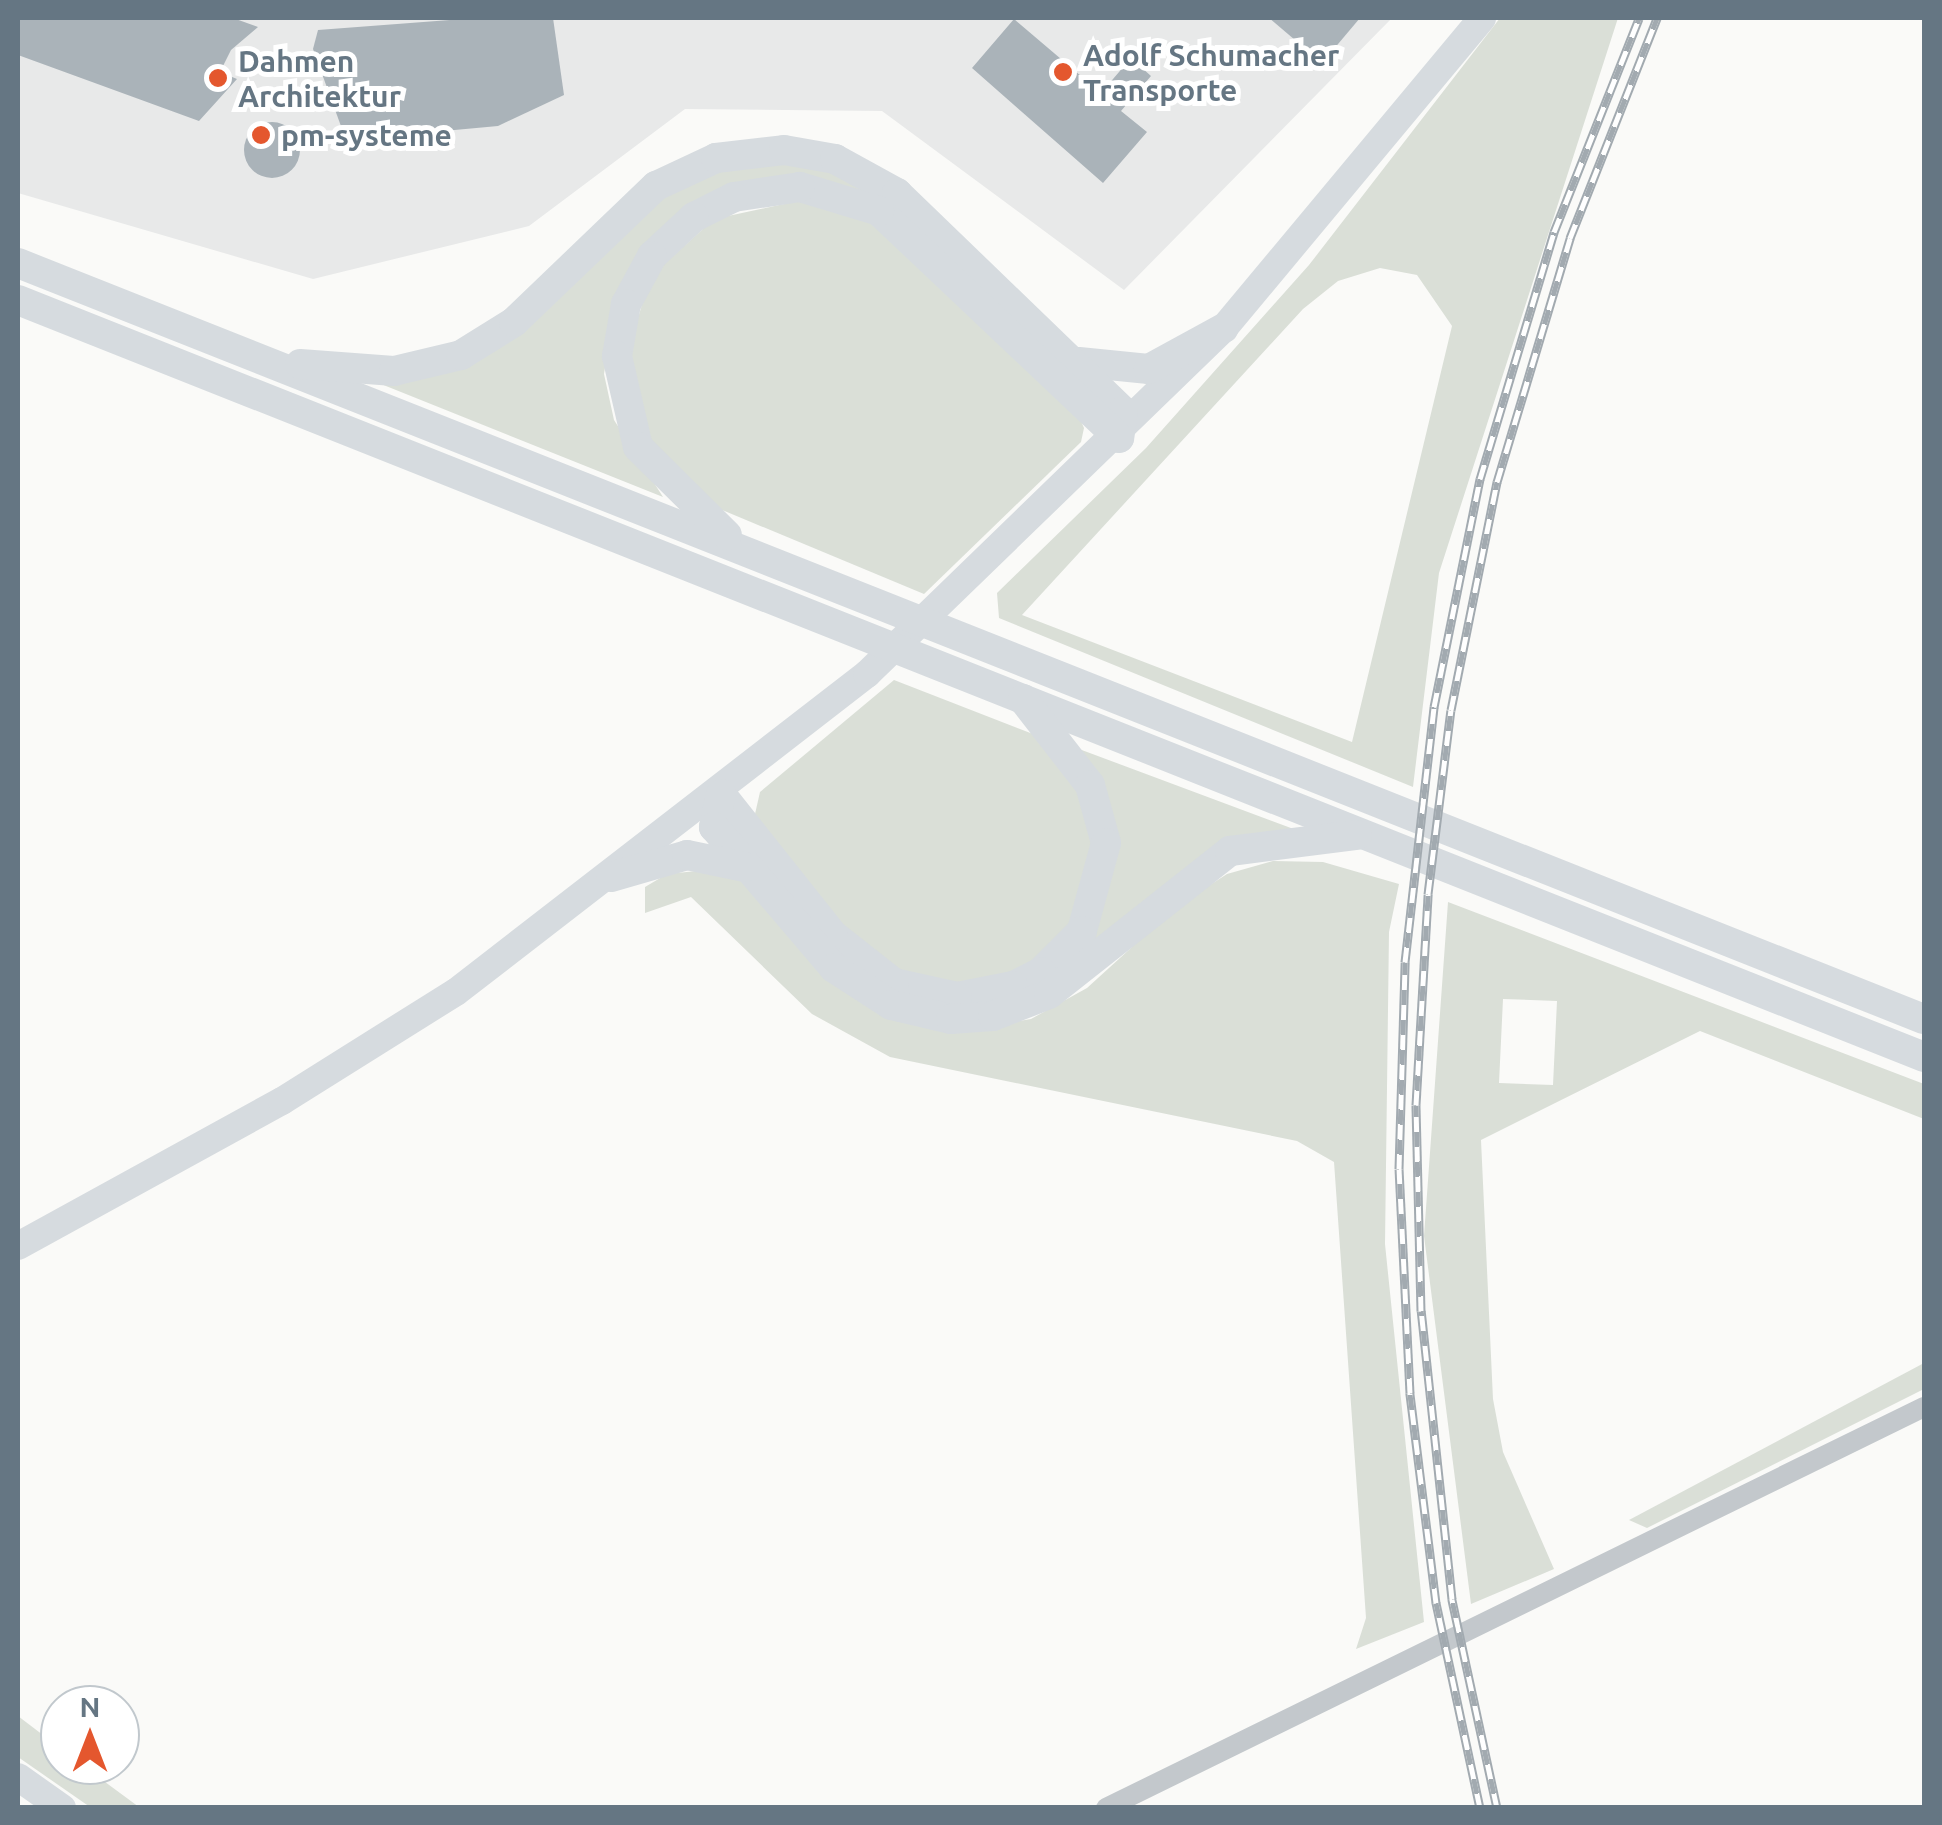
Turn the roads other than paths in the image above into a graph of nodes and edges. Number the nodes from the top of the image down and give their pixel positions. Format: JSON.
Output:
{"nodes":[{"id":1,"x":1482,"y":18,"type":"edge"},
{"id":2,"x":18,"y":263,"type":"edge"},
{"id":3,"x":18,"y":300,"type":"edge"},
{"id":4,"x":1224,"y":328,"type":"junction"},
{"id":5,"x":267,"y":362,"type":"junction"},
{"id":6,"x":1078,"y":362,"type":"junction"},
{"id":7,"x":1118,"y":438,"type":"junction"},
{"id":8,"x":742,"y":550,"type":"junction"},
{"id":9,"x":1023,"y":699,"type":"junction"},
{"id":10,"x":721,"y":794,"type":"junction"},
{"id":11,"x":1365,"y":834,"type":"junction"},
{"id":12,"x":745,"y":867,"type":"junction"},
{"id":13,"x":612,"y":877,"type":"junction"},
{"id":14,"x":1924,"y":1019,"type":"edge"},
{"id":15,"x":1924,"y":1057,"type":"edge"},
{"id":16,"x":18,"y":1246,"type":"edge"},
{"id":17,"x":1924,"y":1407,"type":"edge"},
{"id":18,"x":18,"y":1777,"type":"edge"},
{"id":19,"x":62,"y":1808,"type":"edge"},
{"id":20,"x":1106,"y":1808,"type":"edge"}],
"edges":[{"from":1,"to":4,"type":"main road"},
{"from":2,"to":5,"type":"highway"},
{"from":3,"to":9,"type":"highway"},
{"from":4,"to":6,"type":"highway"},
{"from":4,"to":7,"type":"main road"},
{"from":5,"to":6,"type":"highway"},
{"from":5,"to":8,"type":"highway"},
{"from":6,"to":7,"type":"highway"},
{"from":7,"to":8,"type":"highway"},
{"from":7,"to":10,"type":"main road"},
{"from":8,"to":14,"type":"highway"},
{"from":9,"to":10,"type":"highway"},
{"from":9,"to":11,"type":"highway"},
{"from":10,"to":12,"type":"highway"},
{"from":10,"to":13,"type":"main road"},
{"from":11,"to":12,"type":"highway"},
{"from":11,"to":15,"type":"highway"},
{"from":12,"to":13,"type":"highway"},
{"from":13,"to":16,"type":"main road"},
{"from":17,"to":20,"type":"street"},
{"from":18,"to":19,"type":"main road"}]}
